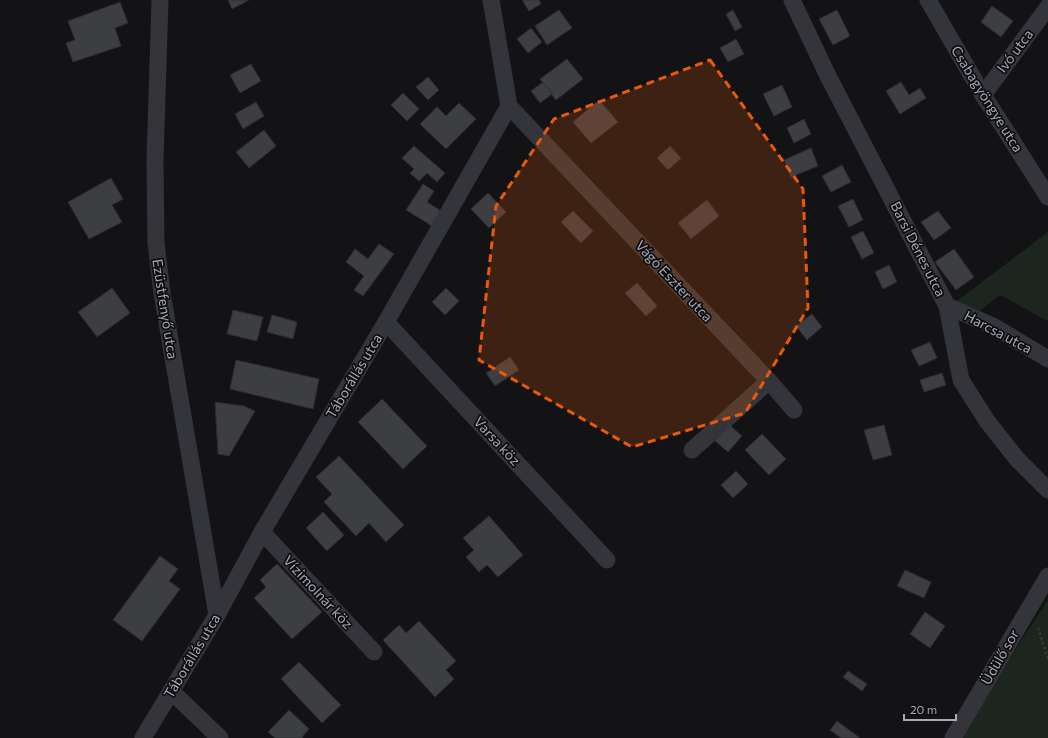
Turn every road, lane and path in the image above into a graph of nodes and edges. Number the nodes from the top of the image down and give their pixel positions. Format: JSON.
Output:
{"nodes":[{"id":1,"x":160,"y":0,"type":"edge"},
{"id":2,"x":491,"y":0,"type":"edge"},
{"id":3,"x":792,"y":0,"type":"edge"},
{"id":4,"x":928,"y":0,"type":"edge"},
{"id":5,"x":1048,"y":7,"type":"edge"},
{"id":6,"x":983,"y":95,"type":"junction"},
{"id":7,"x":509,"y":106,"type":"junction"},
{"id":8,"x":1048,"y":197,"type":"edge"},
{"id":9,"x":947,"y":306,"type":"junction"},
{"id":10,"x":386,"y":322,"type":"junction"},
{"id":11,"x":1048,"y":359,"type":"edge"},
{"id":12,"x":769,"y":382,"type":"junction"},
{"id":13,"x":794,"y":410,"type":"dead end"},
{"id":14,"x":692,"y":450,"type":"dead end"},
{"id":15,"x":1048,"y":490,"type":"edge"},
{"id":16,"x":262,"y":532,"type":"junction"},
{"id":17,"x":607,"y":560,"type":"dead end"},
{"id":18,"x":1048,"y":576,"type":"edge"},
{"id":19,"x":1030,"y":604,"type":"junction"},
{"id":20,"x":217,"y":615,"type":"junction"},
{"id":21,"x":374,"y":652,"type":"dead end"},
{"id":22,"x":1048,"y":659,"type":"edge"},
{"id":23,"x":171,"y":691,"type":"junction"},
{"id":24,"x":143,"y":738,"type":"edge"},
{"id":25,"x":220,"y":738,"type":"edge"},
{"id":26,"x":953,"y":738,"type":"edge"}],
"edges":[{"from":1,"to":20,"type":"street","name":"Ezüstfenyő utca"},
{"from":2,"to":7,"type":"street"},
{"from":3,"to":9,"type":"street","name":"Barsi Dénes utca"},
{"from":4,"to":6,"type":"street","name":"Csabagyöngye utca"},
{"from":5,"to":6,"type":"street","name":"Ivó utca"},
{"from":6,"to":8,"type":"street","name":"Csabagyöngye utca"},
{"from":7,"to":10,"type":"street","name":"Táborállás utca"},
{"from":7,"to":12,"type":"street","name":"Vágó Eszter utca"},
{"from":9,"to":11,"type":"street","name":"Harcsa utca"},
{"from":9,"to":15,"type":"street","name":"Barsi Dénes utca"},
{"from":10,"to":16,"type":"street","name":"Táborállás utca"},
{"from":10,"to":17,"type":"street","name":"Varsa köz"},
{"from":12,"to":13,"type":"street","name":"Vágó Eszter utca"},
{"from":12,"to":14,"type":"street"},
{"from":16,"to":20,"type":"street","name":"Táborállás utca"},
{"from":16,"to":21,"type":"street","name":"Vízimolnár köz"},
{"from":18,"to":19,"type":"street","name":"Üdülő sor"},
{"from":19,"to":22,"type":"path"},
{"from":19,"to":26,"type":"street","name":"Üdülő sor"},
{"from":20,"to":23,"type":"street","name":"Táborállás utca"},
{"from":23,"to":24,"type":"street","name":"Táborállás utca"},
{"from":23,"to":25,"type":"street"}]}
